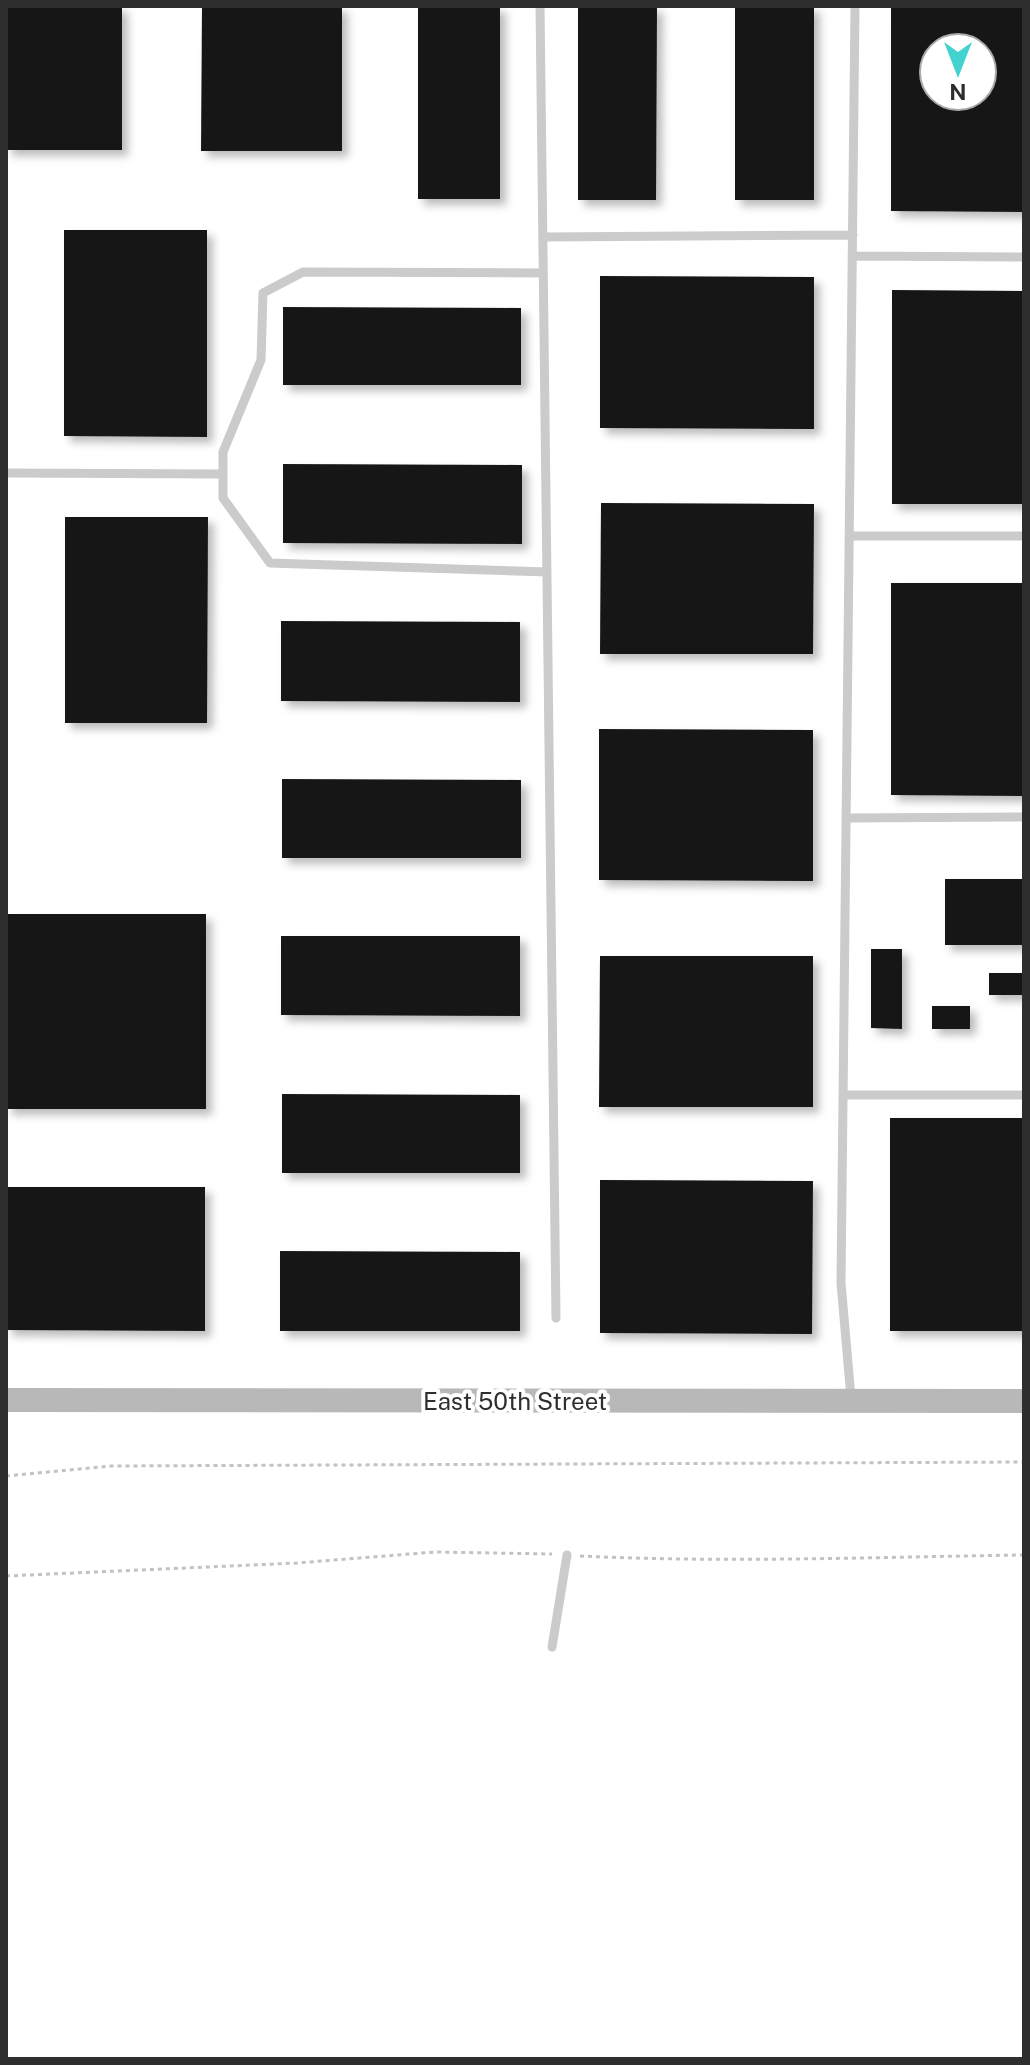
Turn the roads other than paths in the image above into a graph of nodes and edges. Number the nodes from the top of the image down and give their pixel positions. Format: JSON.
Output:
{"nodes":[{"id":1,"x":540,"y":6,"type":"edge"},
{"id":2,"x":855,"y":6,"type":"edge"},
{"id":3,"x":853,"y":235,"type":"junction"},
{"id":4,"x":543,"y":237,"type":"junction"},
{"id":5,"x":852,"y":256,"type":"junction"},
{"id":6,"x":1024,"y":257,"type":"edge"},
{"id":7,"x":543,"y":273,"type":"junction"},
{"id":8,"x":6,"y":473,"type":"edge"},
{"id":9,"x":223,"y":474,"type":"junction"},
{"id":10,"x":849,"y":536,"type":"junction"},
{"id":11,"x":1024,"y":536,"type":"edge"},
{"id":12,"x":547,"y":572,"type":"junction"},
{"id":13,"x":1024,"y":817,"type":"edge"},
{"id":14,"x":846,"y":818,"type":"junction"},
{"id":15,"x":843,"y":1095,"type":"junction"},
{"id":16,"x":1024,"y":1095,"type":"edge"},
{"id":17,"x":556,"y":1318,"type":"dead end"},
{"id":18,"x":6,"y":1400,"type":"edge"},
{"id":19,"x":851,"y":1401,"type":"junction"},
{"id":20,"x":1024,"y":1401,"type":"edge"},
{"id":21,"x":567,"y":1555,"type":"road end"},
{"id":22,"x":552,"y":1647,"type":"dead end"}],
"edges":[{"from":1,"to":4,"type":"lane"},
{"from":2,"to":3,"type":"lane"},
{"from":3,"to":4,"type":"lane"},
{"from":3,"to":5,"type":"lane"},
{"from":4,"to":7,"type":"lane"},
{"from":5,"to":6,"type":"lane"},
{"from":5,"to":10,"type":"lane"},
{"from":7,"to":9,"type":"lane"},
{"from":7,"to":12,"type":"lane"},
{"from":8,"to":9,"type":"lane"},
{"from":9,"to":12,"type":"lane"},
{"from":10,"to":11,"type":"lane"},
{"from":10,"to":14,"type":"lane"},
{"from":12,"to":17,"type":"lane"},
{"from":13,"to":14,"type":"lane"},
{"from":14,"to":15,"type":"lane"},
{"from":15,"to":16,"type":"lane"},
{"from":15,"to":19,"type":"lane"},
{"from":18,"to":19,"type":"main road","name":"East 50th Street"},
{"from":19,"to":20,"type":"main road","name":"East 50th Street"},
{"from":21,"to":22,"type":"lane"}]}
